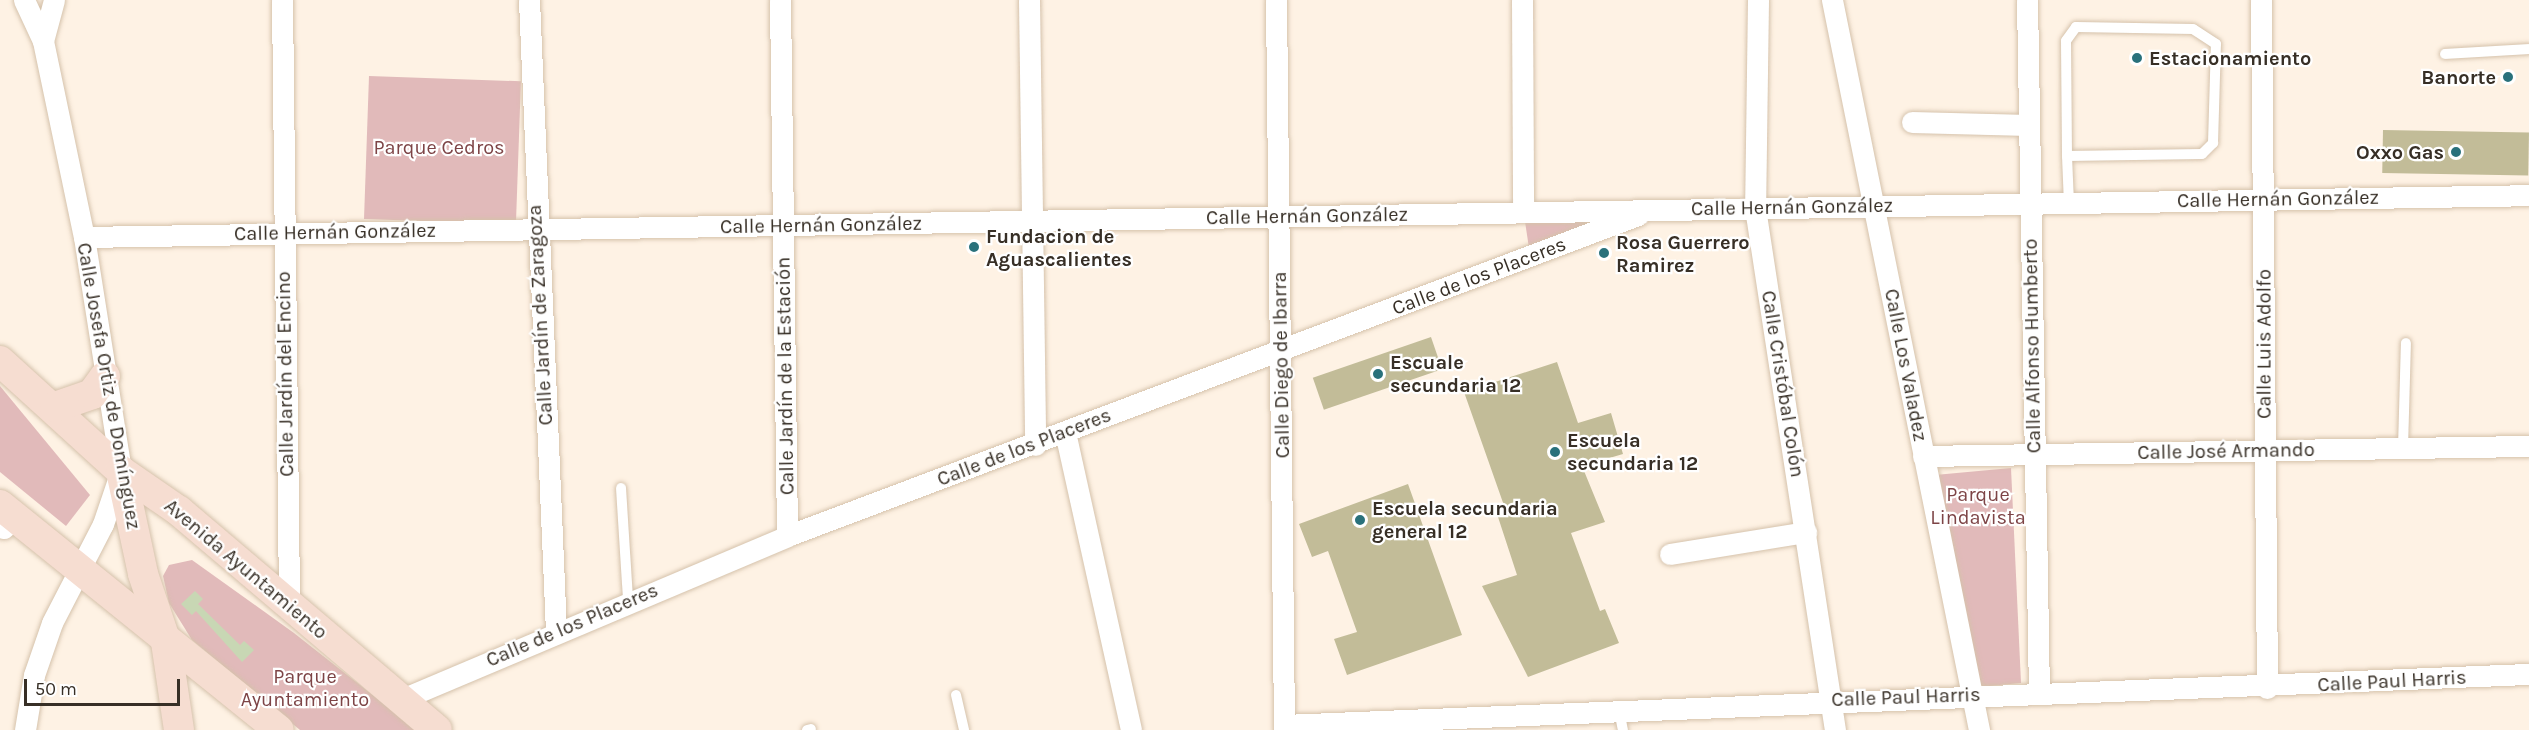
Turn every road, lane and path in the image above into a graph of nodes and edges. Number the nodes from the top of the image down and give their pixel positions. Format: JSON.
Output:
{"nodes":[{"id":1,"x":24,"y":0,"type":"edge"},
{"id":2,"x":54,"y":0,"type":"edge"},
{"id":3,"x":282,"y":0,"type":"edge"},
{"id":4,"x":529,"y":0,"type":"edge"},
{"id":5,"x":780,"y":0,"type":"edge"},
{"id":6,"x":1029,"y":0,"type":"edge"},
{"id":7,"x":1276,"y":0,"type":"edge"},
{"id":8,"x":1522,"y":0,"type":"edge"},
{"id":9,"x":1758,"y":0,"type":"edge"},
{"id":10,"x":1832,"y":0,"type":"edge"},
{"id":11,"x":2027,"y":0,"type":"edge"},
{"id":12,"x":2261,"y":0,"type":"edge"},
{"id":13,"x":44,"y":41,"type":"junction"},
{"id":14,"x":2529,"y":49,"type":"edge"},
{"id":15,"x":2445,"y":54,"type":"dead end"},
{"id":16,"x":1912,"y":122,"type":"dead end"},
{"id":17,"x":2028,"y":124,"type":"junction"},
{"id":18,"x":2067,"y":156,"type":"junction"},
{"id":19,"x":2529,"y":195,"type":"edge"},
{"id":20,"x":2263,"y":199,"type":"junction"},
{"id":21,"x":2030,"y":203,"type":"junction"},
{"id":22,"x":2069,"y":203,"type":"junction"},
{"id":23,"x":1876,"y":206,"type":"junction"},
{"id":24,"x":1755,"y":208,"type":"junction"},
{"id":25,"x":1652,"y":210,"type":"junction"},
{"id":26,"x":1523,"y":212,"type":"junction"},
{"id":27,"x":1280,"y":216,"type":"junction"},
{"id":28,"x":1032,"y":221,"type":"junction"},
{"id":29,"x":783,"y":226,"type":"junction"},
{"id":30,"x":536,"y":229,"type":"junction"},
{"id":31,"x":283,"y":233,"type":"junction"},
{"id":32,"x":84,"y":237,"type":"junction"},
{"id":33,"x":2406,"y":343,"type":"dead end"},
{"id":34,"x":1282,"y":350,"type":"junction"},
{"id":35,"x":0,"y":361,"type":"edge"},
{"id":36,"x":105,"y":376,"type":"junction"},
{"id":37,"x":55,"y":408,"type":"junction"},
{"id":38,"x":1065,"y":432,"type":"junction"},
{"id":39,"x":1035,"y":445,"type":"junction"},
{"id":40,"x":2529,"y":446,"type":"edge"},
{"id":41,"x":2403,"y":448,"type":"junction"},
{"id":42,"x":2265,"y":450,"type":"junction"},
{"id":43,"x":2033,"y":454,"type":"junction"},
{"id":44,"x":1923,"y":456,"type":"junction"},
{"id":45,"x":121,"y":471,"type":"junction"},
{"id":46,"x":621,"y":488,"type":"dead end"},
{"id":47,"x":1,"y":520,"type":"edge"},
{"id":48,"x":1806,"y":532,"type":"junction"},
{"id":49,"x":787,"y":536,"type":"junction"},
{"id":50,"x":1670,"y":554,"type":"dead end"},
{"id":51,"x":79,"y":570,"type":"junction"},
{"id":52,"x":628,"y":600,"type":"junction"},
{"id":53,"x":289,"y":603,"type":"junction"},
{"id":54,"x":556,"y":630,"type":"junction"},
{"id":55,"x":166,"y":642,"type":"junction"},
{"id":56,"x":2529,"y":674,"type":"edge"},
{"id":57,"x":2267,"y":688,"type":"junction"},
{"id":58,"x":2039,"y":692,"type":"junction"},
{"id":59,"x":1976,"y":694,"type":"junction"},
{"id":60,"x":956,"y":695,"type":"dead end"},
{"id":61,"x":402,"y":699,"type":"junction"},
{"id":62,"x":1830,"y":700,"type":"junction"},
{"id":63,"x":1621,"y":720,"type":"edge"},
{"id":64,"x":1284,"y":728,"type":"edge"},
{"id":65,"x":25,"y":730,"type":"edge"},
{"id":66,"x":179,"y":730,"type":"edge"},
{"id":67,"x":279,"y":730,"type":"edge"},
{"id":68,"x":437,"y":730,"type":"edge"},
{"id":69,"x":964,"y":730,"type":"edge"},
{"id":70,"x":1131,"y":730,"type":"edge"},
{"id":71,"x":1835,"y":730,"type":"edge"},
{"id":72,"x":1979,"y":730,"type":"edge"}],
"edges":[{"from":1,"to":13,"type":"street","name":"Calle Josefa Ortiz de Domínguez"},
{"from":2,"to":13,"type":"street","name":"Calle Josefa Ortiz de Domínguez"},
{"from":3,"to":31,"type":"street","name":"Calle Jardín del Encino"},
{"from":4,"to":30,"type":"street","name":"Calle Jardín de Zaragoza"},
{"from":5,"to":29,"type":"street","name":"Calle Jardín de la Estación"},
{"from":6,"to":28,"type":"street"},
{"from":7,"to":27,"type":"street","name":"Calle Diego de Ibarra"},
{"from":8,"to":26,"type":"street"},
{"from":9,"to":24,"type":"street","name":"Calle Cristóbal Colón"},
{"from":10,"to":23,"type":"street","name":"Calle Los Valadez"},
{"from":11,"to":17,"type":"street","name":"Calle Alfonso Humberto"},
{"from":12,"to":20,"type":"street","name":"Calle Luis Adolfo"},
{"from":13,"to":32,"type":"street","name":"Calle Josefa Ortiz de Domínguez"},
{"from":14,"to":15,"type":"lane"},
{"from":16,"to":17,"type":"street"},
{"from":17,"to":21,"type":"street","name":"Calle Alfonso Humberto"},
{"from":18,"to":18,"type":"lane"},
{"from":18,"to":22,"type":"lane"},
{"from":19,"to":20,"type":"street","name":"Calle Hernán González"},
{"from":20,"to":22,"type":"street","name":"Calle Hernán González"},
{"from":20,"to":42,"type":"street","name":"Calle Luis Adolfo"},
{"from":21,"to":22,"type":"street","name":"Calle Hernán González"},
{"from":21,"to":23,"type":"street","name":"Calle Hernán González"},
{"from":21,"to":43,"type":"street","name":"Calle Alfonso Humberto"},
{"from":23,"to":24,"type":"street","name":"Calle Hernán González"},
{"from":23,"to":44,"type":"street","name":"Calle Los Valadez"},
{"from":24,"to":25,"type":"street","name":"Calle Hernán González"},
{"from":24,"to":48,"type":"street","name":"Calle Cristóbal Colón"},
{"from":25,"to":26,"type":"street","name":"Calle Hernán González"},
{"from":25,"to":34,"type":"street","name":"Calle de los Placeres"},
{"from":26,"to":27,"type":"street","name":"Calle Hernán González"},
{"from":27,"to":28,"type":"street","name":"Calle Hernán González"},
{"from":27,"to":34,"type":"street","name":"Calle Diego de Ibarra"},
{"from":28,"to":29,"type":"street","name":"Calle Hernán González"},
{"from":28,"to":39,"type":"street"},
{"from":29,"to":30,"type":"street","name":"Calle Hernán González"},
{"from":29,"to":49,"type":"street","name":"Calle Jardín de la Estación"},
{"from":30,"to":31,"type":"street","name":"Calle Hernán González"},
{"from":30,"to":54,"type":"street","name":"Calle Jardín de Zaragoza"},
{"from":31,"to":32,"type":"street","name":"Calle Hernán González"},
{"from":31,"to":53,"type":"street","name":"Calle Jardín del Encino"},
{"from":32,"to":36,"type":"street","name":"Calle Josefa Ortiz de Domínguez"},
{"from":33,"to":41,"type":"lane"},
{"from":34,"to":38,"type":"street","name":"Calle de los Placeres"},
{"from":34,"to":64,"type":"street","name":"Calle Diego de Ibarra"},
{"from":35,"to":37,"type":"main road","name":"Avenida Ayuntamiento"},
{"from":36,"to":37,"type":"main road"},
{"from":36,"to":45,"type":"street","name":"Calle Josefa Ortiz de Domínguez"},
{"from":37,"to":45,"type":"main road","name":"Avenida Ayuntamiento"},
{"from":38,"to":39,"type":"street","name":"Calle de los Placeres"},
{"from":38,"to":70,"type":"street"},
{"from":39,"to":49,"type":"street","name":"Calle de los Placeres"},
{"from":40,"to":41,"type":"street","name":"Calle José Armando"},
{"from":41,"to":42,"type":"street","name":"Calle José Armando"},
{"from":42,"to":43,"type":"street","name":"Calle José Armando"},
{"from":42,"to":57,"type":"street","name":"Calle Luis Adolfo"},
{"from":43,"to":44,"type":"street","name":"Calle José Armando"},
{"from":43,"to":58,"type":"street","name":"Calle Alfonso Humberto"},
{"from":44,"to":59,"type":"street","name":"Calle Los Valadez"},
{"from":45,"to":51,"type":"street"},
{"from":45,"to":53,"type":"main road","name":"Avenida Ayuntamiento"},
{"from":45,"to":55,"type":"main road","name":"Calle Josefa Ortiz de Domínguez"},
{"from":46,"to":52,"type":"lane"},
{"from":47,"to":51,"type":"main road"},
{"from":48,"to":50,"type":"street"},
{"from":48,"to":62,"type":"street","name":"Calle Cristóbal Colón"},
{"from":49,"to":52,"type":"street","name":"Calle de los Placeres"},
{"from":51,"to":55,"type":"main road"},
{"from":51,"to":65,"type":"street"},
{"from":52,"to":54,"type":"street","name":"Calle de los Placeres"},
{"from":53,"to":61,"type":"main road","name":"Avenida Ayuntamiento"},
{"from":54,"to":61,"type":"street","name":"Calle de los Placeres"},
{"from":55,"to":66,"type":"main road","name":"Calle Josefa Ortiz de Domínguez"},
{"from":55,"to":67,"type":"main road"},
{"from":56,"to":57,"type":"street","name":"Calle Paul Harris"},
{"from":57,"to":58,"type":"street","name":"Calle Paul Harris"},
{"from":58,"to":59,"type":"street","name":"Calle Paul Harris"},
{"from":59,"to":62,"type":"street","name":"Calle Paul Harris"},
{"from":59,"to":72,"type":"street","name":"Calle Los Valadez"},
{"from":60,"to":69,"type":"lane"},
{"from":61,"to":68,"type":"main road","name":"Avenida Ayuntamiento"},
{"from":62,"to":63,"type":"street","name":"Calle Paul Harris"},
{"from":62,"to":71,"type":"street","name":"Calle Cristóbal Colón"},
{"from":63,"to":64,"type":"street","name":"Calle Paul Harris"}]}
